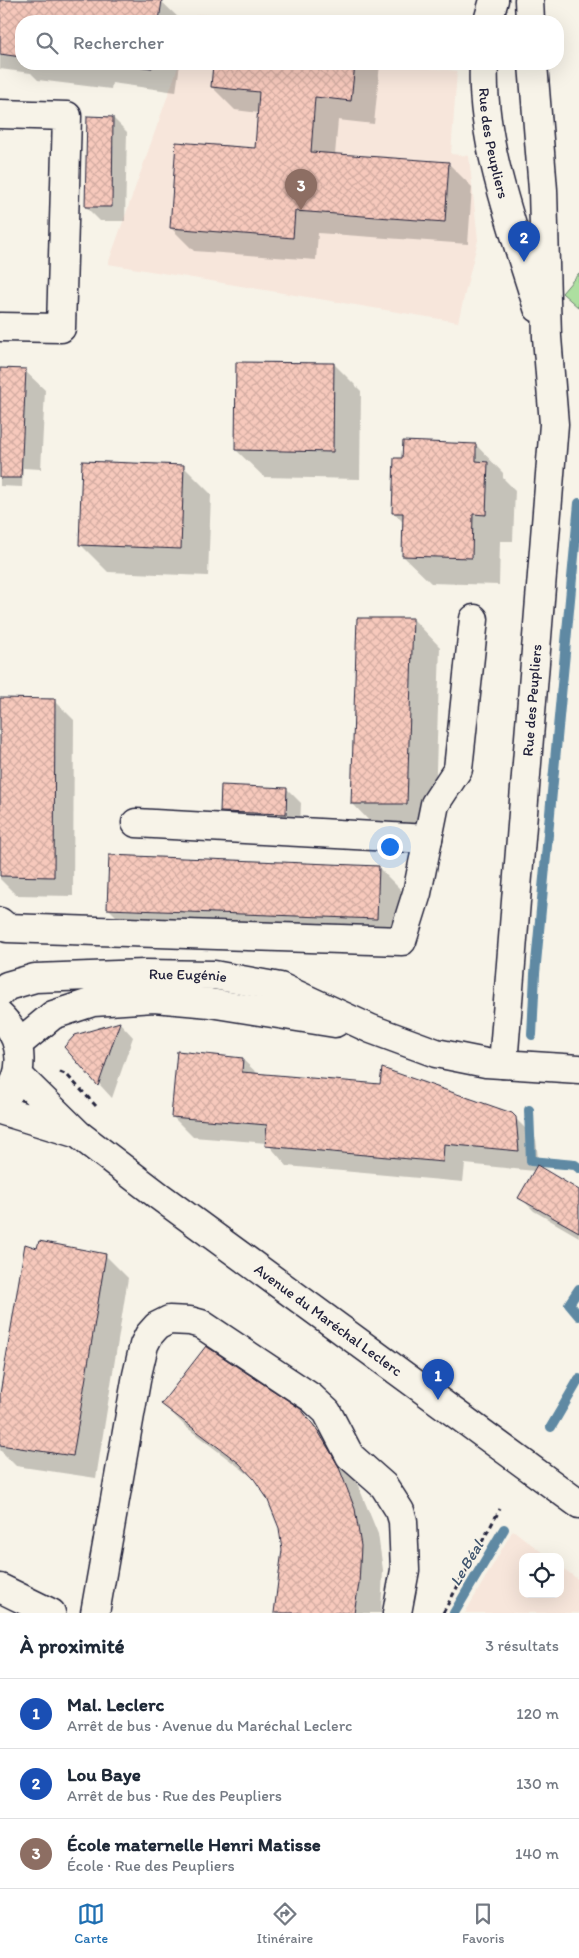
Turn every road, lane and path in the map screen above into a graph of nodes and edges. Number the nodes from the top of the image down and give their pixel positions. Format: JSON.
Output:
{"nodes":[{"id":1,"x":494,"y":0,"type":"edge"},
{"id":2,"x":529,"y":0,"type":"edge"},
{"id":3,"x":490,"y":15,"type":"edge"},
{"id":4,"x":530,"y":15,"type":"edge"},
{"id":5,"x":484,"y":70,"type":"edge"},
{"id":6,"x":533,"y":70,"type":"edge"},
{"id":7,"x":0,"y":114,"type":"edge"},
{"id":8,"x":0,"y":326,"type":"edge"},
{"id":9,"x":547,"y":337,"type":"junction"},
{"id":10,"x":474,"y":619,"type":"dead end"},
{"id":11,"x":136,"y":823,"type":"dead end"},
{"id":12,"x":428,"y":839,"type":"junction"},
{"id":13,"x":0,"y":922,"type":"edge"},
{"id":14,"x":0,"y":993,"type":"edge"},
{"id":15,"x":0,"y":1016,"type":"edge"},
{"id":16,"x":371,"y":1029,"type":"junction"},
{"id":17,"x":18,"y":1044,"type":"junction"},
{"id":18,"x":503,"y":1064,"type":"junction"},
{"id":19,"x":579,"y":1069,"type":"edge"},
{"id":20,"x":18,"y":1074,"type":"junction"},
{"id":21,"x":0,"y":1102,"type":"edge"},
{"id":22,"x":0,"y":1110,"type":"edge"},
{"id":23,"x":78,"y":1134,"type":"junction"},
{"id":24,"x":579,"y":1504,"type":"edge"},
{"id":25,"x":500,"y":1508,"type":"dead end"},
{"id":26,"x":0,"y":1588,"type":"edge"},
{"id":27,"x":51,"y":1613,"type":"edge"},
{"id":28,"x":95,"y":1613,"type":"edge"},
{"id":29,"x":397,"y":1613,"type":"edge"},
{"id":30,"x":442,"y":1613,"type":"edge"}],
"edges":[{"from":1,"to":3,"type":"street"},
{"from":2,"to":4,"type":"street"},
{"from":5,"to":9,"type":"street","name":"Rue des Peupliers"},
{"from":6,"to":9,"type":"street","name":"Rue des Peupliers"},
{"from":7,"to":8,"type":"street"},
{"from":9,"to":18,"type":"street","name":"Rue des Peupliers"},
{"from":10,"to":12,"type":"street"},
{"from":11,"to":12,"type":"street"},
{"from":12,"to":13,"type":"street"},
{"from":14,"to":16,"type":"street","name":"Rue Eugénie"},
{"from":15,"to":17,"type":"street"},
{"from":16,"to":17,"type":"street","name":"Rue Eugénie"},
{"from":16,"to":18,"type":"street","name":"Rue Eugénie"},
{"from":17,"to":20,"type":"street"},
{"from":18,"to":19,"type":"street","name":"Rue Eugénie"},
{"from":20,"to":21,"type":"street"},
{"from":20,"to":23,"type":"street","name":"Avenue du Maréchal Leclerc"},
{"from":22,"to":23,"type":"street","name":"Avenue du Maréchal Leclerc"},
{"from":23,"to":24,"type":"street","name":"Avenue du Maréchal Leclerc"},
{"from":25,"to":30,"type":"path"},
{"from":26,"to":27,"type":"street"},
{"from":28,"to":29,"type":"street"}]}
